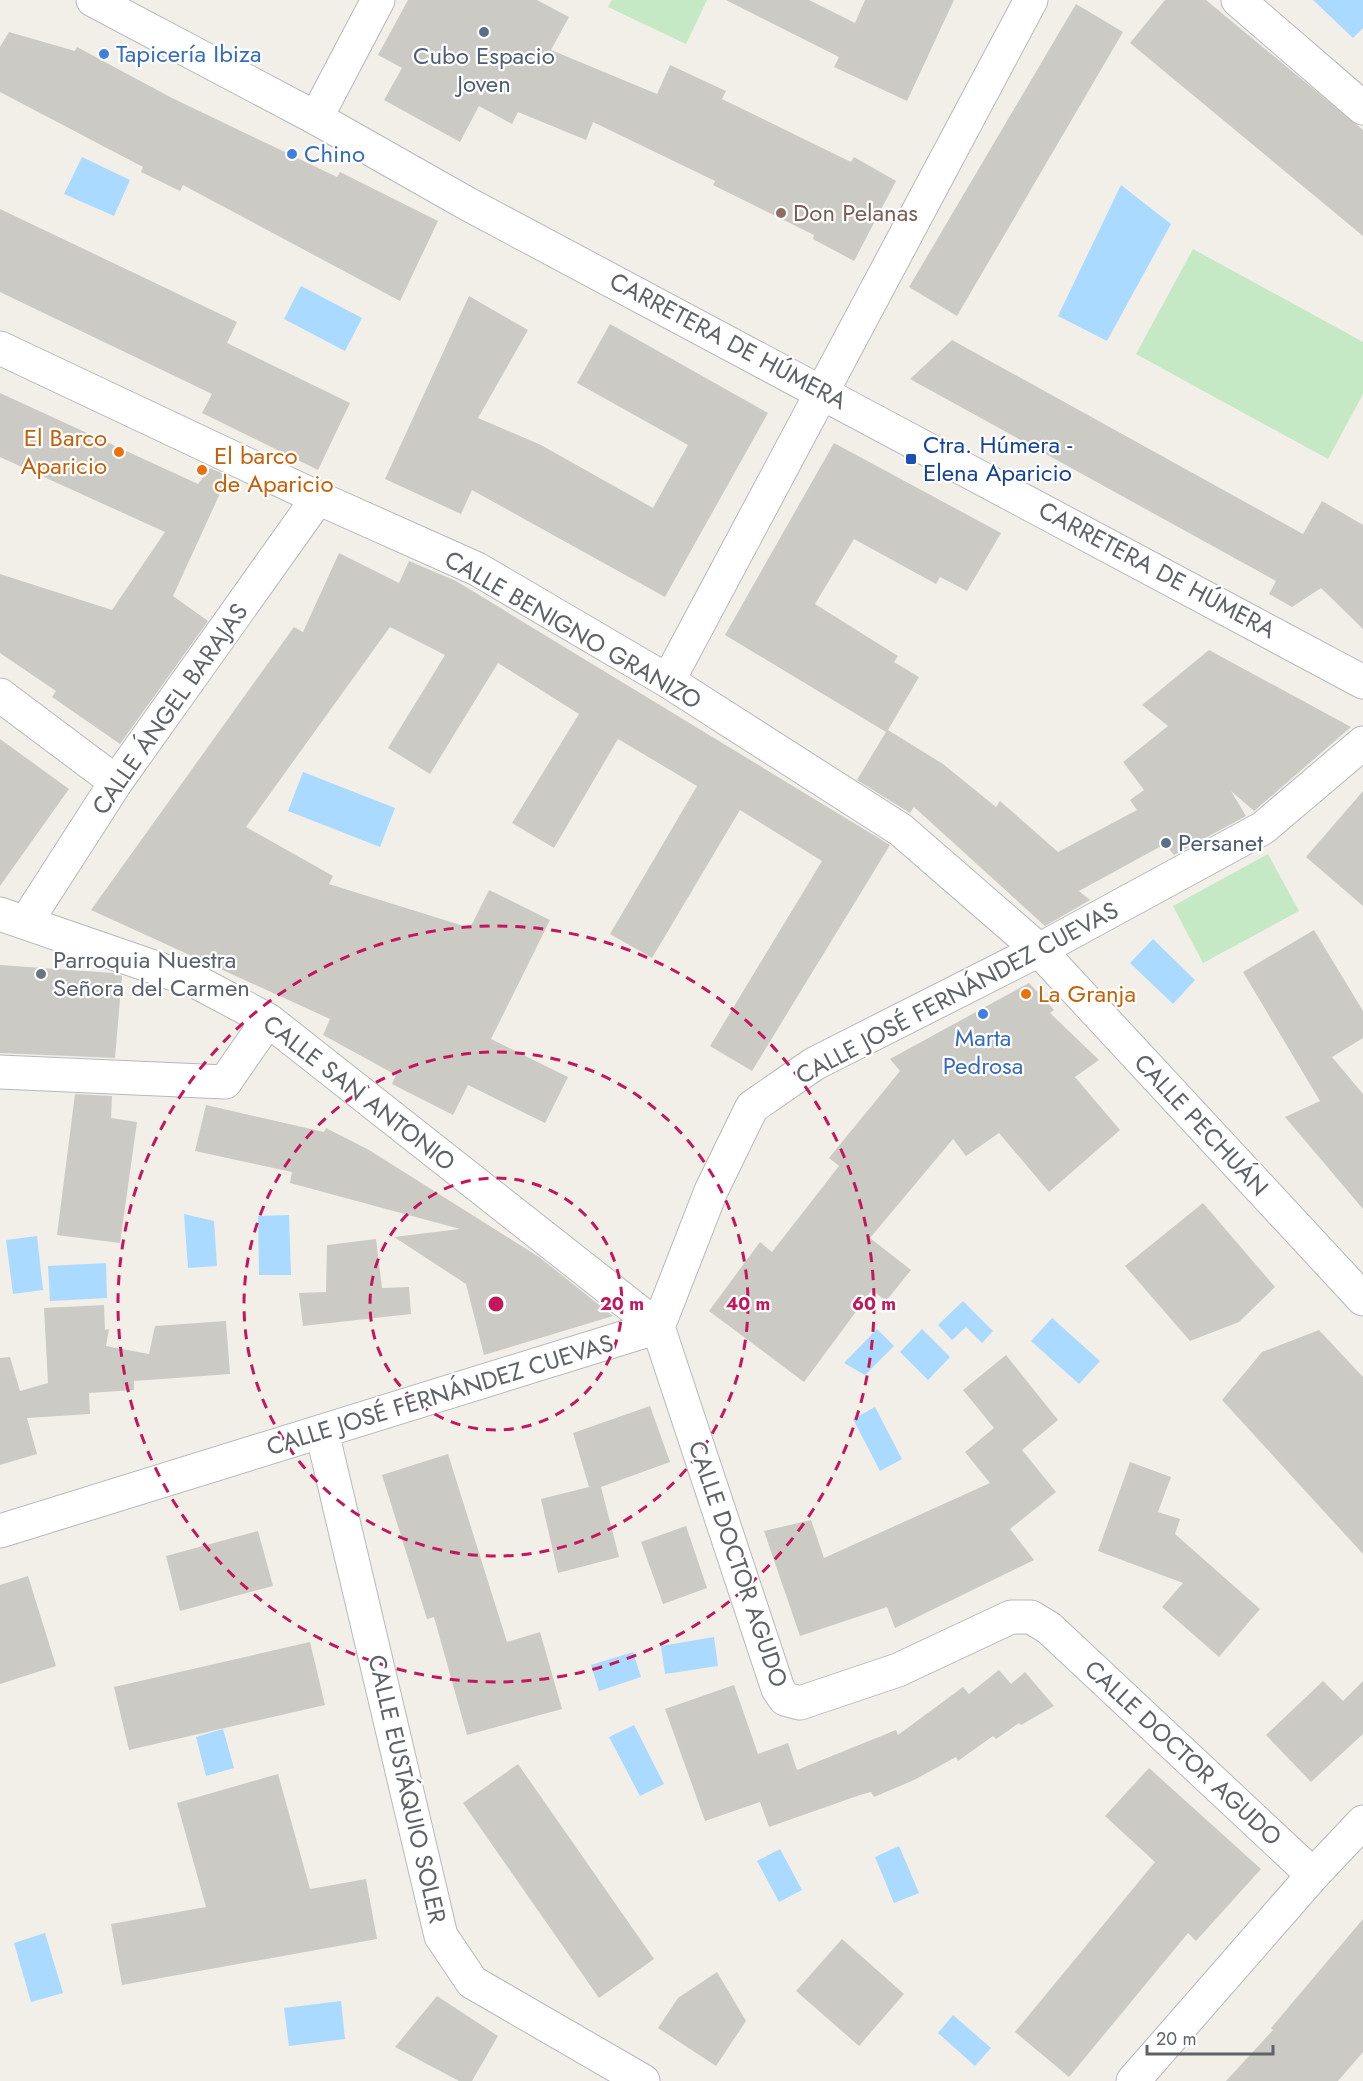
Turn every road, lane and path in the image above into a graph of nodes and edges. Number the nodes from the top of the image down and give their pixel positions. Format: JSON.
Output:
{"nodes":[{"id":1,"x":93,"y":0,"type":"edge"},
{"id":2,"x":378,"y":0,"type":"edge"},
{"id":3,"x":1031,"y":0,"type":"edge"},
{"id":4,"x":1238,"y":0,"type":"edge"},
{"id":5,"x":1363,"y":108,"type":"edge"},
{"id":6,"x":315,"y":118,"type":"junction"},
{"id":7,"x":0,"y":348,"type":"edge"},
{"id":8,"x":823,"y":391,"type":"junction"},
{"id":9,"x":318,"y":498,"type":"junction"},
{"id":10,"x":1360,"y":677,"type":"edge"},
{"id":11,"x":668,"y":681,"type":"junction"},
{"id":12,"x":0,"y":695,"type":"edge"},
{"id":13,"x":1363,"y":743,"type":"edge"},
{"id":14,"x":116,"y":782,"type":"junction"},
{"id":15,"x":13,"y":918,"type":"edge"},
{"id":16,"x":1039,"y":950,"type":"junction"},
{"id":17,"x":268,"y":1020,"type":"junction"},
{"id":18,"x":0,"y":1072,"type":"edge"},
{"id":19,"x":1363,"y":1299,"type":"edge"},
{"id":20,"x":658,"y":1327,"type":"junction"},
{"id":21,"x":322,"y":1432,"type":"junction"},
{"id":22,"x":0,"y":1531,"type":"edge"},
{"id":23,"x":1363,"y":1822,"type":"edge"},
{"id":24,"x":1313,"y":1875,"type":"junction"},
{"id":25,"x":643,"y":2081,"type":"edge"},
{"id":26,"x":1133,"y":2081,"type":"edge"}],
"edges":[{"from":1,"to":6,"type":"street","name":"CARRETERA DE HÚMERA"},
{"from":2,"to":6,"type":"street"},
{"from":3,"to":8,"type":"street"},
{"from":4,"to":5,"type":"street"},
{"from":6,"to":8,"type":"street","name":"CARRETERA DE HÚMERA"},
{"from":7,"to":9,"type":"street","name":"CALLE BENIGNO GRANIZO"},
{"from":8,"to":10,"type":"street","name":"CARRETERA DE HÚMERA"},
{"from":8,"to":11,"type":"street"},
{"from":9,"to":11,"type":"street","name":"CALLE BENIGNO GRANIZO"},
{"from":9,"to":14,"type":"street","name":"CALLE ÁNGEL BARAJAS"},
{"from":11,"to":16,"type":"street","name":"CALLE BENIGNO GRANIZO"},
{"from":12,"to":14,"type":"street"},
{"from":13,"to":16,"type":"street","name":"CALLE JOSÉ FERNÁNDEZ CUEVAS"},
{"from":14,"to":15,"type":"street","name":"CALLE ÁNGEL BARAJAS"},
{"from":15,"to":17,"type":"street","name":"CALLE SAN ANTONIO"},
{"from":16,"to":19,"type":"street","name":"CALLE PECHUÁN"},
{"from":16,"to":20,"type":"street","name":"CALLE JOSÉ FERNÁNDEZ CUEVAS"},
{"from":17,"to":18,"type":"street"},
{"from":17,"to":20,"type":"street","name":"CALLE SAN ANTONIO"},
{"from":20,"to":21,"type":"street","name":"CALLE JOSÉ FERNÁNDEZ CUEVAS"},
{"from":20,"to":24,"type":"street","name":"CALLE DOCTOR AGUDO"},
{"from":21,"to":22,"type":"street","name":"CALLE JOSÉ FERNÁNDEZ CUEVAS"},
{"from":21,"to":25,"type":"street","name":"CALLE EUSTÁQUIO SOLER"},
{"from":23,"to":24,"type":"street"},
{"from":24,"to":26,"type":"street"}]}
